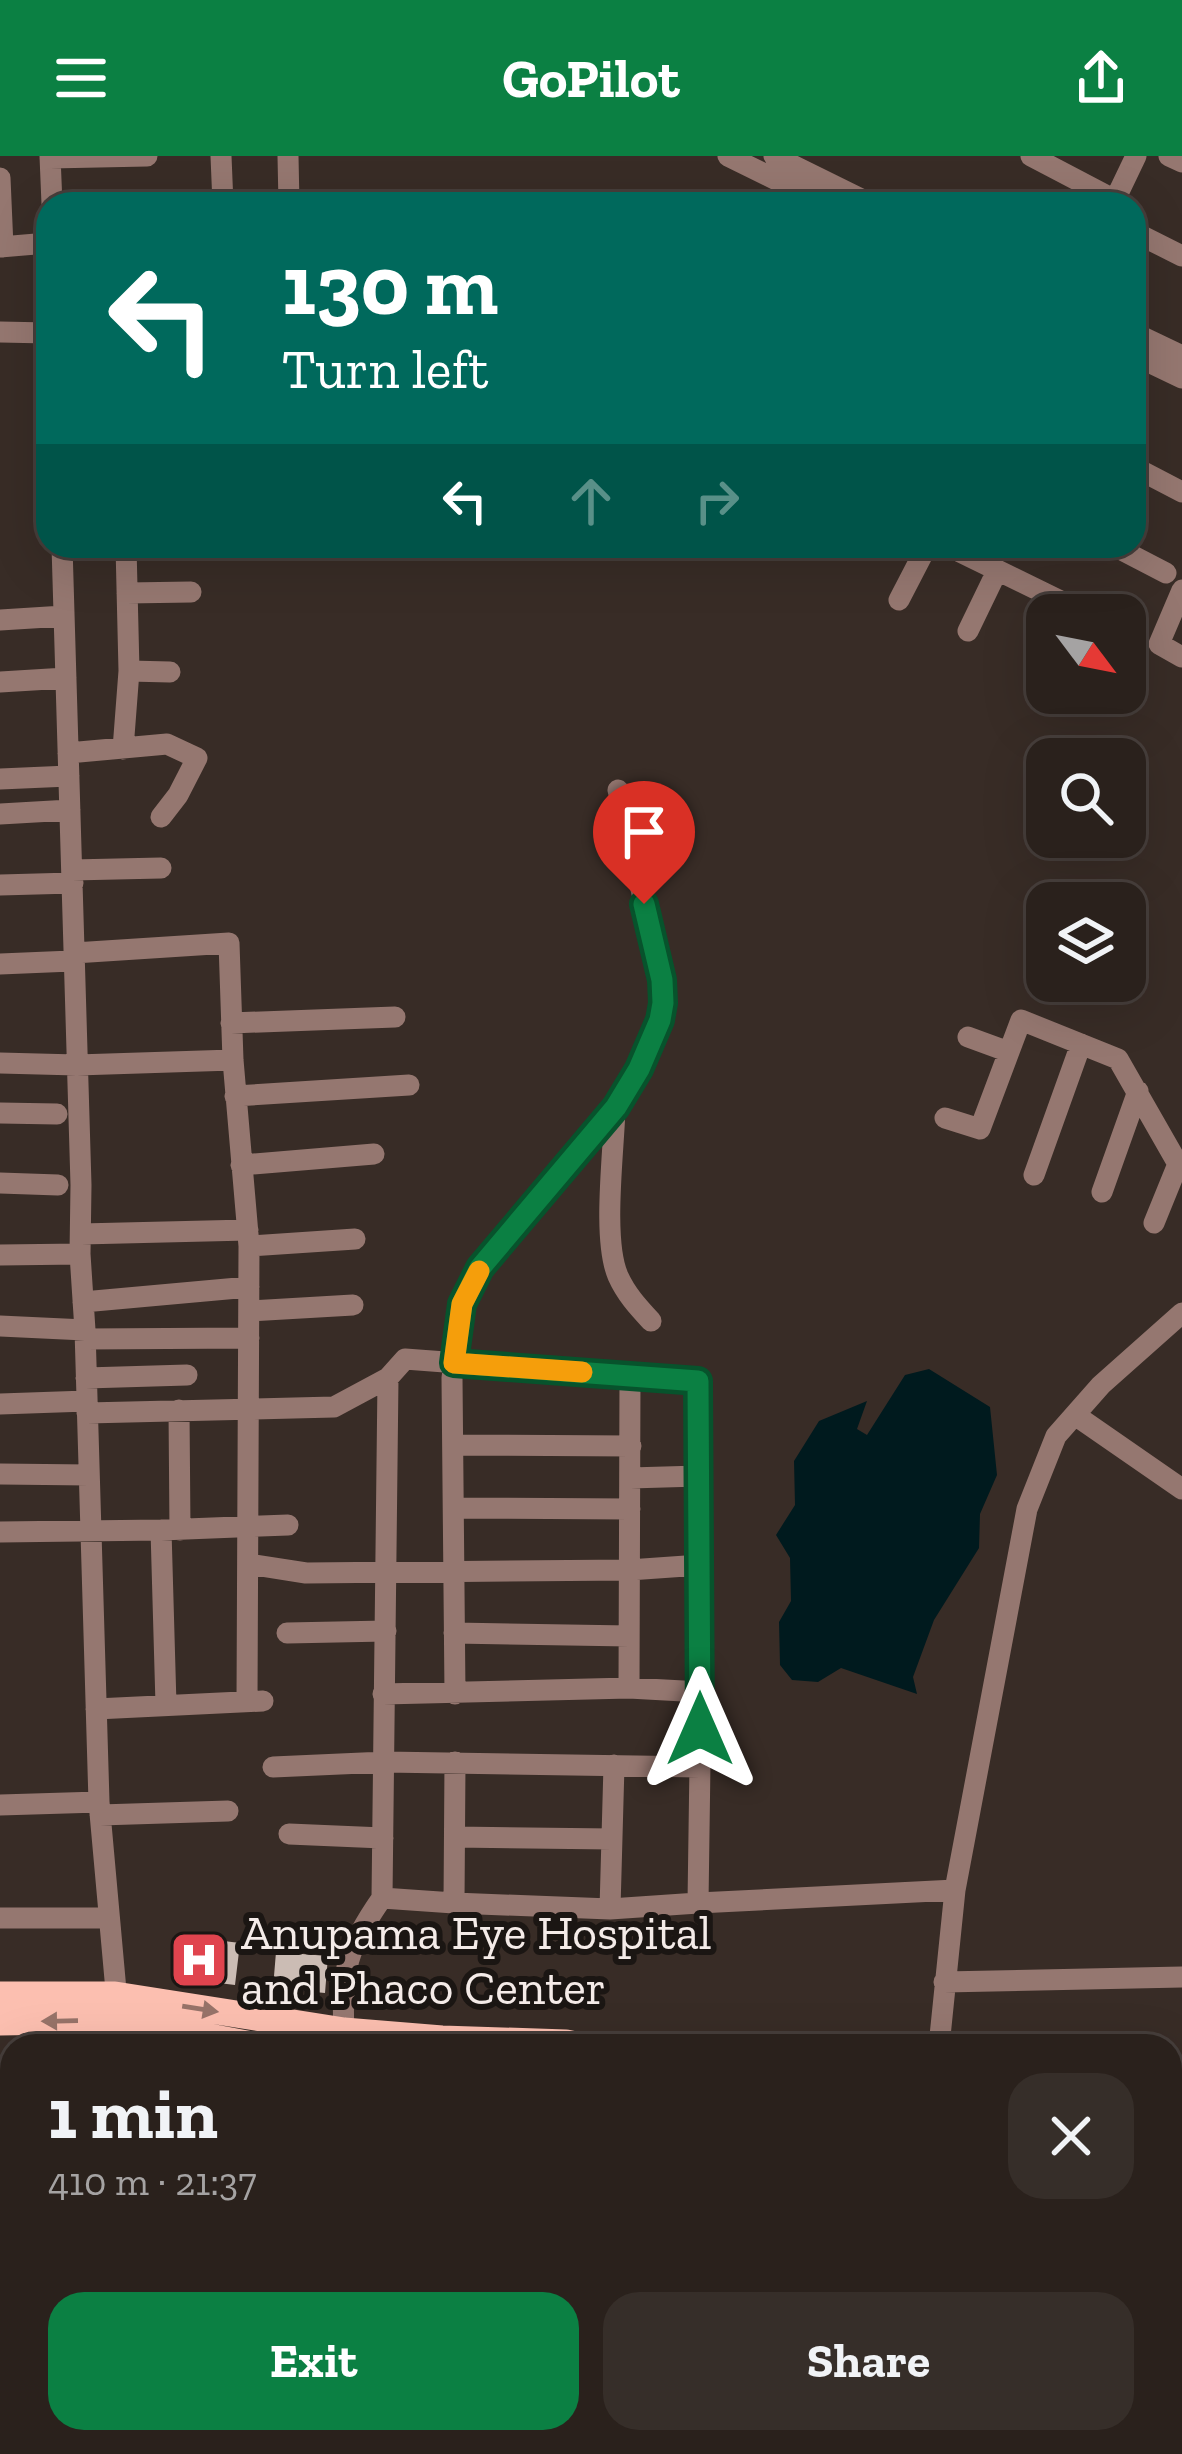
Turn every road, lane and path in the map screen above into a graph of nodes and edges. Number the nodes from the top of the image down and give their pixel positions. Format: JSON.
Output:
{"nodes":[{"id":1,"x":144,"y":156,"type":"edge"},
{"id":2,"x":221,"y":156,"type":"edge"},
{"id":3,"x":289,"y":156,"type":"edge"},
{"id":4,"x":728,"y":156,"type":"edge"},
{"id":5,"x":775,"y":156,"type":"edge"},
{"id":6,"x":1136,"y":156,"type":"edge"},
{"id":7,"x":1169,"y":156,"type":"edge"},
{"id":8,"x":50,"y":157,"type":"edge"},
{"id":9,"x":1041,"y":158,"type":"edge"},
{"id":10,"x":1182,"y":162,"type":"edge"},
{"id":11,"x":0,"y":178,"type":"edge"},
{"id":12,"x":51,"y":192,"type":"edge"},
{"id":13,"x":222,"y":192,"type":"edge"},
{"id":14,"x":289,"y":192,"type":"edge"},
{"id":15,"x":802,"y":192,"type":"edge"},
{"id":16,"x":847,"y":192,"type":"edge"},
{"id":17,"x":1097,"y":192,"type":"edge"},
{"id":18,"x":1119,"y":192,"type":"edge"},
{"id":19,"x":1146,"y":238,"type":"edge"},
{"id":20,"x":36,"y":244,"type":"edge"},
{"id":21,"x":1,"y":247,"type":"edge"},
{"id":22,"x":1182,"y":256,"type":"edge"},
{"id":23,"x":0,"y":332,"type":"edge"},
{"id":24,"x":36,"y":333,"type":"edge"},
{"id":25,"x":1146,"y":339,"type":"edge"},
{"id":26,"x":1182,"y":356,"type":"edge"},
{"id":27,"x":1146,"y":361,"type":"edge"},
{"id":28,"x":1182,"y":378,"type":"edge"},
{"id":29,"x":1146,"y":473,"type":"edge"},
{"id":30,"x":1182,"y":492,"type":"edge"},
{"id":31,"x":62,"y":558,"type":"edge"},
{"id":32,"x":126,"y":558,"type":"edge"},
{"id":33,"x":921,"y":558,"type":"edge"},
{"id":34,"x":972,"y":558,"type":"edge"},
{"id":35,"x":1137,"y":558,"type":"edge"},
{"id":36,"x":997,"y":571,"type":"junction"},
{"id":37,"x":1166,"y":573,"type":"dead end"},
{"id":38,"x":1182,"y":590,"type":"edge"},
{"id":39,"x":190,"y":592,"type":"dead end"},
{"id":40,"x":127,"y":593,"type":"junction"},
{"id":41,"x":1035,"y":594,"type":"edge"},
{"id":42,"x":899,"y":600,"type":"dead end"},
{"id":43,"x":64,"y":616,"type":"junction"},
{"id":44,"x":0,"y":620,"type":"edge"},
{"id":45,"x":968,"y":631,"type":"dead end"},
{"id":46,"x":1182,"y":657,"type":"edge"},
{"id":47,"x":130,"y":671,"type":"junction"},
{"id":48,"x":170,"y":672,"type":"dead end"},
{"id":49,"x":66,"y":678,"type":"junction"},
{"id":50,"x":0,"y":682,"type":"edge"},
{"id":51,"x":123,"y":749,"type":"junction"},
{"id":52,"x":69,"y":764,"type":"junction"},
{"id":53,"x":0,"y":779,"type":"edge"},
{"id":54,"x":618,"y":790,"type":"dead end"},
{"id":55,"x":70,"y":810,"type":"junction"},
{"id":56,"x":0,"y":814,"type":"edge"},
{"id":57,"x":161,"y":817,"type":"dead end"},
{"id":58,"x":161,"y":868,"type":"dead end"},
{"id":59,"x":72,"y":876,"type":"junction"},
{"id":60,"x":0,"y":885,"type":"edge"},
{"id":61,"x":73,"y":957,"type":"junction"},
{"id":62,"x":0,"y":964,"type":"edge"},
{"id":63,"x":395,"y":1017,"type":"dead end"},
{"id":64,"x":231,"y":1023,"type":"junction"},
{"id":65,"x":968,"y":1037,"type":"dead end"},
{"id":66,"x":1081,"y":1044,"type":"junction"},
{"id":67,"x":1009,"y":1052,"type":"junction"},
{"id":68,"x":233,"y":1060,"type":"junction"},
{"id":69,"x":0,"y":1063,"type":"edge"},
{"id":70,"x":77,"y":1066,"type":"junction"},
{"id":71,"x":409,"y":1085,"type":"dead end"},
{"id":72,"x":1138,"y":1091,"type":"junction"},
{"id":73,"x":236,"y":1096,"type":"junction"},
{"id":74,"x":616,"y":1107,"type":"junction"},
{"id":75,"x":0,"y":1113,"type":"edge"},
{"id":76,"x":57,"y":1114,"type":"dead end"},
{"id":77,"x":945,"y":1118,"type":"dead end"},
{"id":78,"x":374,"y":1154,"type":"dead end"},
{"id":79,"x":241,"y":1165,"type":"junction"},
{"id":80,"x":1180,"y":1167,"type":"edge"},
{"id":81,"x":1034,"y":1175,"type":"dead end"},
{"id":82,"x":0,"y":1183,"type":"edge"},
{"id":83,"x":58,"y":1185,"type":"dead end"},
{"id":84,"x":1102,"y":1192,"type":"dead end"},
{"id":85,"x":1154,"y":1222,"type":"dead end"},
{"id":86,"x":248,"y":1238,"type":"junction"},
{"id":87,"x":355,"y":1239,"type":"dead end"},
{"id":88,"x":80,"y":1244,"type":"junction"},
{"id":89,"x":0,"y":1255,"type":"edge"},
{"id":90,"x":249,"y":1287,"type":"junction"},
{"id":91,"x":83,"y":1302,"type":"junction"},
{"id":92,"x":353,"y":1305,"type":"dead end"},
{"id":93,"x":249,"y":1311,"type":"junction"},
{"id":94,"x":1182,"y":1312,"type":"edge"},
{"id":95,"x":651,"y":1321,"type":"dead end"},
{"id":96,"x":0,"y":1326,"type":"edge"},
{"id":97,"x":85,"y":1335,"type":"junction"},
{"id":98,"x":249,"y":1338,"type":"junction"},
{"id":99,"x":454,"y":1363,"type":"junction"},
{"id":100,"x":187,"y":1375,"type":"dead end"},
{"id":101,"x":630,"y":1376,"type":"junction"},
{"id":102,"x":388,"y":1378,"type":"junction"},
{"id":103,"x":87,"y":1397,"type":"junction"},
{"id":104,"x":0,"y":1404,"type":"edge"},
{"id":105,"x":250,"y":1409,"type":"junction"},
{"id":106,"x":179,"y":1410,"type":"junction"},
{"id":107,"x":1075,"y":1415,"type":"junction"},
{"id":108,"x":454,"y":1444,"type":"junction"},
{"id":109,"x":631,"y":1446,"type":"junction"},
{"id":110,"x":0,"y":1474,"type":"edge"},
{"id":111,"x":89,"y":1475,"type":"junction"},
{"id":112,"x":699,"y":1476,"type":"junction"},
{"id":113,"x":630,"y":1478,"type":"junction"},
{"id":114,"x":1182,"y":1489,"type":"edge"},
{"id":115,"x":454,"y":1508,"type":"junction"},
{"id":116,"x":630,"y":1509,"type":"junction"},
{"id":117,"x":288,"y":1526,"type":"dead end"},
{"id":118,"x":248,"y":1528,"type":"junction"},
{"id":119,"x":171,"y":1530,"type":"junction"},
{"id":120,"x":90,"y":1531,"type":"junction"},
{"id":121,"x":0,"y":1532,"type":"edge"},
{"id":122,"x":248,"y":1564,"type":"junction"},
{"id":123,"x":700,"y":1565,"type":"junction"},
{"id":124,"x":629,"y":1570,"type":"junction"},
{"id":125,"x":385,"y":1571,"type":"junction"},
{"id":126,"x":454,"y":1571,"type":"junction"},
{"id":127,"x":386,"y":1630,"type":"junction"},
{"id":128,"x":454,"y":1633,"type":"junction"},
{"id":129,"x":287,"y":1634,"type":"dead end"},
{"id":130,"x":629,"y":1636,"type":"junction"},
{"id":131,"x":629,"y":1688,"type":"junction"},
{"id":132,"x":700,"y":1692,"type":"junction"},
{"id":133,"x":383,"y":1694,"type":"junction"},
{"id":134,"x":455,"y":1694,"type":"junction"},
{"id":135,"x":166,"y":1706,"type":"junction"},
{"id":136,"x":96,"y":1709,"type":"junction"},
{"id":137,"x":385,"y":1762,"type":"junction"},
{"id":138,"x":455,"y":1762,"type":"junction"},
{"id":139,"x":614,"y":1765,"type":"junction"},
{"id":140,"x":273,"y":1767,"type":"dead end"},
{"id":141,"x":700,"y":1767,"type":"junction"},
{"id":142,"x":0,"y":1805,"type":"edge"},
{"id":143,"x":100,"y":1808,"type":"junction"},
{"id":144,"x":228,"y":1811,"type":"dead end"},
{"id":145,"x":289,"y":1834,"type":"dead end"},
{"id":146,"x":455,"y":1837,"type":"junction"},
{"id":147,"x":383,"y":1838,"type":"junction"},
{"id":148,"x":612,"y":1839,"type":"junction"},
{"id":149,"x":955,"y":1889,"type":"junction"},
{"id":150,"x":382,"y":1898,"type":"junction"},
{"id":151,"x":454,"y":1903,"type":"junction"},
{"id":152,"x":698,"y":1903,"type":"junction"},
{"id":153,"x":610,"y":1909,"type":"junction"},
{"id":154,"x":0,"y":1918,"type":"edge"},
{"id":155,"x":109,"y":1918,"type":"junction"},
{"id":156,"x":1182,"y":1978,"type":"edge"},
{"id":157,"x":944,"y":1982,"type":"junction"},
{"id":158,"x":0,"y":1995,"type":"edge"},
{"id":159,"x":118,"y":2020,"type":"edge"},
{"id":160,"x":0,"y":2022,"type":"edge"},
{"id":161,"x":344,"y":2031,"type":"junction"},
{"id":162,"x":194,"y":2034,"type":"edge"},
{"id":163,"x":381,"y":2034,"type":"edge"},
{"id":164,"x":940,"y":2034,"type":"edge"}],
"edges":[{"from":1,"to":8,"type":"street"},
{"from":2,"to":13,"type":"street"},
{"from":3,"to":14,"type":"street"},
{"from":4,"to":15,"type":"street"},
{"from":5,"to":16,"type":"street"},
{"from":6,"to":18,"type":"street"},
{"from":7,"to":10,"type":"street"},
{"from":8,"to":12,"type":"street"},
{"from":9,"to":17,"type":"street"},
{"from":11,"to":21,"type":"street"},
{"from":19,"to":22,"type":"street"},
{"from":20,"to":21,"type":"street"},
{"from":23,"to":24,"type":"street"},
{"from":25,"to":26,"type":"street"},
{"from":27,"to":28,"type":"street"},
{"from":29,"to":30,"type":"street"},
{"from":31,"to":43,"type":"street"},
{"from":32,"to":40,"type":"street"},
{"from":33,"to":42,"type":"street"},
{"from":34,"to":36,"type":"street"},
{"from":35,"to":37,"type":"street"},
{"from":36,"to":41,"type":"street"},
{"from":36,"to":45,"type":"street"},
{"from":38,"to":46,"type":"street"},
{"from":39,"to":40,"type":"street"},
{"from":40,"to":47,"type":"street"},
{"from":43,"to":44,"type":"street"},
{"from":43,"to":49,"type":"street"},
{"from":47,"to":48,"type":"street"},
{"from":47,"to":51,"type":"street"},
{"from":49,"to":50,"type":"street"},
{"from":49,"to":52,"type":"street"},
{"from":51,"to":52,"type":"street"},
{"from":51,"to":57,"type":"street"},
{"from":52,"to":53,"type":"street"},
{"from":52,"to":55,"type":"street"},
{"from":54,"to":74,"type":"street"},
{"from":55,"to":56,"type":"street"},
{"from":55,"to":59,"type":"street"},
{"from":58,"to":59,"type":"street"},
{"from":59,"to":60,"type":"street"},
{"from":59,"to":61,"type":"street"},
{"from":61,"to":62,"type":"street"},
{"from":61,"to":64,"type":"street"},
{"from":61,"to":70,"type":"street"},
{"from":63,"to":64,"type":"street"},
{"from":64,"to":68,"type":"street"},
{"from":65,"to":67,"type":"street"},
{"from":66,"to":67,"type":"street"},
{"from":66,"to":72,"type":"street"},
{"from":66,"to":81,"type":"street"},
{"from":67,"to":77,"type":"street"},
{"from":68,"to":70,"type":"street"},
{"from":68,"to":73,"type":"street"},
{"from":69,"to":70,"type":"street"},
{"from":70,"to":88,"type":"street"},
{"from":71,"to":73,"type":"street"},
{"from":72,"to":80,"type":"street"},
{"from":72,"to":84,"type":"street"},
{"from":73,"to":79,"type":"street"},
{"from":74,"to":95,"type":"street"},
{"from":74,"to":99,"type":"street"},
{"from":75,"to":76,"type":"street"},
{"from":78,"to":79,"type":"street"},
{"from":79,"to":86,"type":"street"},
{"from":80,"to":85,"type":"street"},
{"from":82,"to":83,"type":"street"},
{"from":86,"to":87,"type":"street"},
{"from":86,"to":88,"type":"street"},
{"from":86,"to":90,"type":"street"},
{"from":88,"to":89,"type":"street"},
{"from":88,"to":91,"type":"street"},
{"from":90,"to":91,"type":"street"},
{"from":90,"to":93,"type":"street"},
{"from":91,"to":97,"type":"street"},
{"from":92,"to":93,"type":"street"},
{"from":93,"to":98,"type":"street"},
{"from":94,"to":107,"type":"street"},
{"from":96,"to":97,"type":"street"},
{"from":97,"to":98,"type":"street"},
{"from":97,"to":103,"type":"street"},
{"from":98,"to":105,"type":"street"},
{"from":99,"to":101,"type":"street"},
{"from":99,"to":102,"type":"street"},
{"from":99,"to":108,"type":"street"},
{"from":100,"to":103,"type":"street"},
{"from":101,"to":109,"type":"street"},
{"from":101,"to":112,"type":"street"},
{"from":102,"to":105,"type":"street"},
{"from":102,"to":125,"type":"street"},
{"from":103,"to":104,"type":"street"},
{"from":103,"to":106,"type":"street"},
{"from":103,"to":111,"type":"street"},
{"from":105,"to":106,"type":"street"},
{"from":105,"to":118,"type":"street"},
{"from":106,"to":119,"type":"street"},
{"from":107,"to":114,"type":"street"},
{"from":107,"to":149,"type":"street"},
{"from":108,"to":109,"type":"street"},
{"from":108,"to":115,"type":"street"},
{"from":109,"to":113,"type":"street"},
{"from":110,"to":111,"type":"street"},
{"from":111,"to":120,"type":"street"},
{"from":112,"to":113,"type":"street"},
{"from":112,"to":123,"type":"street"},
{"from":113,"to":116,"type":"street"},
{"from":115,"to":116,"type":"street"},
{"from":115,"to":126,"type":"street"},
{"from":116,"to":124,"type":"street"},
{"from":117,"to":118,"type":"street"},
{"from":118,"to":119,"type":"street"},
{"from":118,"to":122,"type":"street"},
{"from":119,"to":120,"type":"street"},
{"from":119,"to":135,"type":"street"},
{"from":120,"to":121,"type":"street"},
{"from":120,"to":136,"type":"street"},
{"from":122,"to":125,"type":"street"},
{"from":122,"to":135,"type":"street"},
{"from":123,"to":124,"type":"street"},
{"from":123,"to":132,"type":"street"},
{"from":124,"to":126,"type":"street"},
{"from":124,"to":130,"type":"street"},
{"from":125,"to":126,"type":"street"},
{"from":125,"to":127,"type":"street"},
{"from":126,"to":128,"type":"street"},
{"from":127,"to":129,"type":"street"},
{"from":127,"to":133,"type":"street"},
{"from":128,"to":130,"type":"street"},
{"from":128,"to":134,"type":"street"},
{"from":130,"to":131,"type":"street"},
{"from":131,"to":132,"type":"street"},
{"from":131,"to":134,"type":"street"},
{"from":132,"to":141,"type":"street"},
{"from":133,"to":134,"type":"street"},
{"from":133,"to":137,"type":"street"},
{"from":135,"to":136,"type":"street"},
{"from":136,"to":143,"type":"street"},
{"from":137,"to":138,"type":"street"},
{"from":137,"to":140,"type":"street"},
{"from":137,"to":147,"type":"street"},
{"from":138,"to":139,"type":"street"},
{"from":138,"to":146,"type":"street"},
{"from":139,"to":141,"type":"street"},
{"from":139,"to":148,"type":"street"},
{"from":141,"to":152,"type":"street"},
{"from":142,"to":143,"type":"street"},
{"from":143,"to":144,"type":"street"},
{"from":143,"to":155,"type":"street"},
{"from":145,"to":147,"type":"street"},
{"from":146,"to":148,"type":"street"},
{"from":146,"to":151,"type":"street"},
{"from":147,"to":150,"type":"street"},
{"from":148,"to":153,"type":"street"},
{"from":149,"to":152,"type":"street"},
{"from":149,"to":157,"type":"street"},
{"from":150,"to":151,"type":"street"},
{"from":150,"to":161,"type":"street"},
{"from":151,"to":153,"type":"street"},
{"from":152,"to":153,"type":"street"},
{"from":154,"to":155,"type":"street"},
{"from":155,"to":159,"type":"street"},
{"from":156,"to":157,"type":"street"},
{"from":157,"to":164,"type":"street"},
{"from":158,"to":159,"type":"main road"},
{"from":159,"to":160,"type":"main road","one_way":true},
{"from":159,"to":161,"type":"main road","one_way":true},
{"from":159,"to":162,"type":"main road"},
{"from":161,"to":163,"type":"main road"}]}
